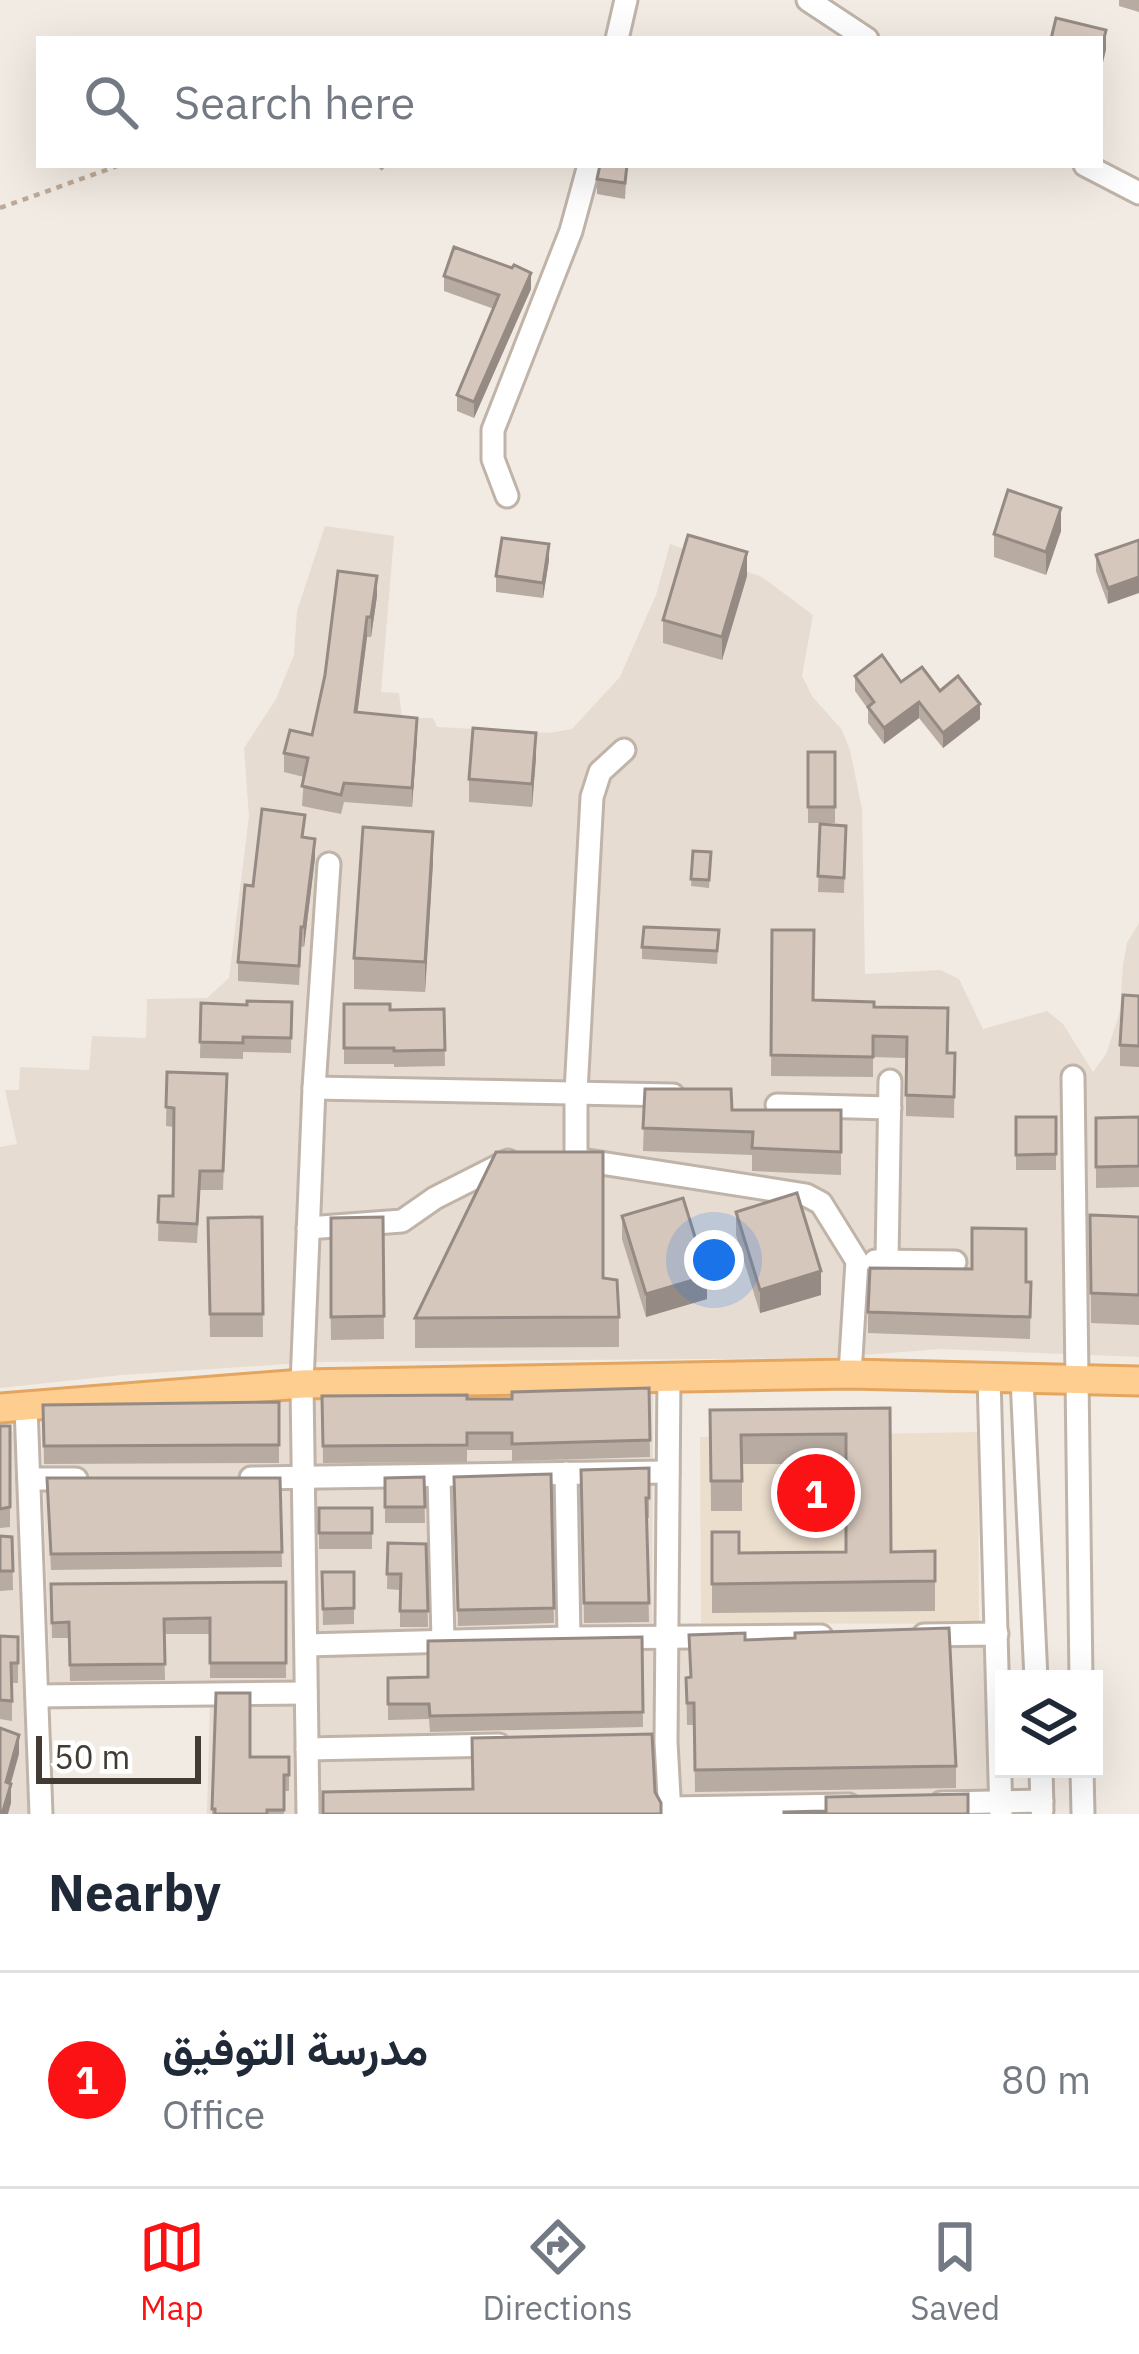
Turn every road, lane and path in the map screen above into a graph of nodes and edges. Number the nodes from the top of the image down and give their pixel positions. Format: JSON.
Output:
{"nodes":[{"id":1,"x":626,"y":0,"type":"edge"},
{"id":2,"x":808,"y":0,"type":"edge"},
{"id":3,"x":618,"y":36,"type":"edge"},
{"id":4,"x":862,"y":36,"type":"edge"},
{"id":5,"x":112,"y":168,"type":"edge"},
{"id":6,"x":588,"y":168,"type":"edge"},
{"id":7,"x":1091,"y":168,"type":"edge"},
{"id":8,"x":1139,"y":193,"type":"edge"},
{"id":9,"x":0,"y":208,"type":"edge"},
{"id":10,"x":508,"y":496,"type":"dead end"},
{"id":11,"x":624,"y":750,"type":"dead end"},
{"id":12,"x":328,"y":864,"type":"dead end"},
{"id":13,"x":1073,"y":1077,"type":"dead end"},
{"id":14,"x":890,"y":1081,"type":"dead end"},
{"id":15,"x":314,"y":1088,"type":"junction"},
{"id":16,"x":576,"y":1092,"type":"junction"},
{"id":17,"x":693,"y":1096,"type":"edge"},
{"id":18,"x":777,"y":1105,"type":"edge"},
{"id":19,"x":890,"y":1108,"type":"junction"},
{"id":20,"x":520,"y":1159,"type":"edge"},
{"id":21,"x":308,"y":1228,"type":"junction"},
{"id":22,"x":857,"y":1261,"type":"junction"},
{"id":23,"x":887,"y":1261,"type":"junction"},
{"id":24,"x":955,"y":1262,"type":"dead end"},
{"id":25,"x":850,"y":1373,"type":"junction"},
{"id":26,"x":669,"y":1376,"type":"junction"},
{"id":27,"x":989,"y":1377,"type":"junction"},
{"id":28,"x":1022,"y":1378,"type":"junction"},
{"id":29,"x":1076,"y":1379,"type":"junction"},
{"id":30,"x":1139,"y":1381,"type":"edge"},
{"id":31,"x":302,"y":1384,"type":"junction"},
{"id":32,"x":13,"y":1407,"type":"edge"},
{"id":33,"x":668,"y":1472,"type":"junction"},
{"id":34,"x":566,"y":1474,"type":"junction"},
{"id":35,"x":235,"y":1478,"type":"edge"},
{"id":36,"x":304,"y":1478,"type":"junction"},
{"id":37,"x":439,"y":1478,"type":"junction"},
{"id":38,"x":29,"y":1479,"type":"junction"},
{"id":39,"x":98,"y":1479,"type":"edge"},
{"id":40,"x":997,"y":1634,"type":"junction"},
{"id":41,"x":902,"y":1635,"type":"edge"},
{"id":42,"x":832,"y":1636,"type":"edge"},
{"id":43,"x":568,"y":1638,"type":"junction"},
{"id":44,"x":667,"y":1638,"type":"junction"},
{"id":45,"x":443,"y":1640,"type":"junction"},
{"id":46,"x":306,"y":1645,"type":"junction"},
{"id":47,"x":1036,"y":1670,"type":"edge"},
{"id":48,"x":1081,"y":1670,"type":"edge"},
{"id":49,"x":307,"y":1693,"type":"junction"},
{"id":50,"x":37,"y":1696,"type":"junction"},
{"id":51,"x":666,"y":1742,"type":"junction"},
{"id":52,"x":642,"y":1743,"type":"edge"},
{"id":53,"x":523,"y":1745,"type":"edge"},
{"id":54,"x":308,"y":1749,"type":"junction"},
{"id":55,"x":1041,"y":1778,"type":"edge"},
{"id":56,"x":1082,"y":1778,"type":"edge"},
{"id":57,"x":868,"y":1804,"type":"edge"},
{"id":58,"x":912,"y":1804,"type":"edge"},
{"id":59,"x":1001,"y":1808,"type":"edge"},
{"id":60,"x":1042,"y":1808,"type":"edge"},
{"id":61,"x":670,"y":1811,"type":"edge"},
{"id":62,"x":41,"y":1814,"type":"edge"},
{"id":63,"x":308,"y":1814,"type":"edge"},
{"id":64,"x":1083,"y":1814,"type":"edge"}],
"edges":[{"from":1,"to":3,"type":"street"},
{"from":2,"to":4,"type":"street"},
{"from":5,"to":9,"type":"path"},
{"from":6,"to":10,"type":"street"},
{"from":7,"to":8,"type":"street"},
{"from":11,"to":16,"type":"street"},
{"from":12,"to":15,"type":"street"},
{"from":13,"to":29,"type":"street"},
{"from":14,"to":19,"type":"street"},
{"from":15,"to":16,"type":"street"},
{"from":15,"to":21,"type":"street"},
{"from":16,"to":17,"type":"street"},
{"from":16,"to":22,"type":"street"},
{"from":18,"to":19,"type":"street"},
{"from":19,"to":23,"type":"street"},
{"from":20,"to":21,"type":"street"},
{"from":21,"to":31,"type":"street"},
{"from":22,"to":23,"type":"street"},
{"from":22,"to":25,"type":"street"},
{"from":23,"to":24,"type":"street"},
{"from":25,"to":26,"type":"main road"},
{"from":25,"to":27,"type":"main road"},
{"from":26,"to":31,"type":"main road"},
{"from":26,"to":33,"type":"street"},
{"from":27,"to":28,"type":"main road"},
{"from":27,"to":40,"type":"street"},
{"from":28,"to":29,"type":"main road"},
{"from":28,"to":47,"type":"street"},
{"from":29,"to":30,"type":"main road"},
{"from":29,"to":48,"type":"street"},
{"from":31,"to":32,"type":"main road"},
{"from":31,"to":36,"type":"street"},
{"from":32,"to":38,"type":"street"},
{"from":33,"to":34,"type":"street"},
{"from":33,"to":44,"type":"street"},
{"from":34,"to":37,"type":"street"},
{"from":34,"to":43,"type":"street"},
{"from":35,"to":36,"type":"street"},
{"from":36,"to":37,"type":"street"},
{"from":36,"to":46,"type":"street"},
{"from":37,"to":45,"type":"street"},
{"from":38,"to":39,"type":"street"},
{"from":38,"to":50,"type":"street"},
{"from":40,"to":41,"type":"street"},
{"from":40,"to":59,"type":"street"},
{"from":42,"to":44,"type":"street"},
{"from":43,"to":44,"type":"street"},
{"from":43,"to":45,"type":"street"},
{"from":44,"to":51,"type":"street"},
{"from":45,"to":46,"type":"street"},
{"from":46,"to":49,"type":"street"},
{"from":49,"to":50,"type":"street"},
{"from":49,"to":54,"type":"street"},
{"from":50,"to":62,"type":"street"},
{"from":51,"to":52,"type":"street"},
{"from":51,"to":61,"type":"street"},
{"from":53,"to":54,"type":"street"},
{"from":54,"to":63,"type":"street"},
{"from":55,"to":60,"type":"street"},
{"from":56,"to":64,"type":"street"},
{"from":57,"to":61,"type":"street"},
{"from":58,"to":59,"type":"street"},
{"from":59,"to":60,"type":"street"}]}
